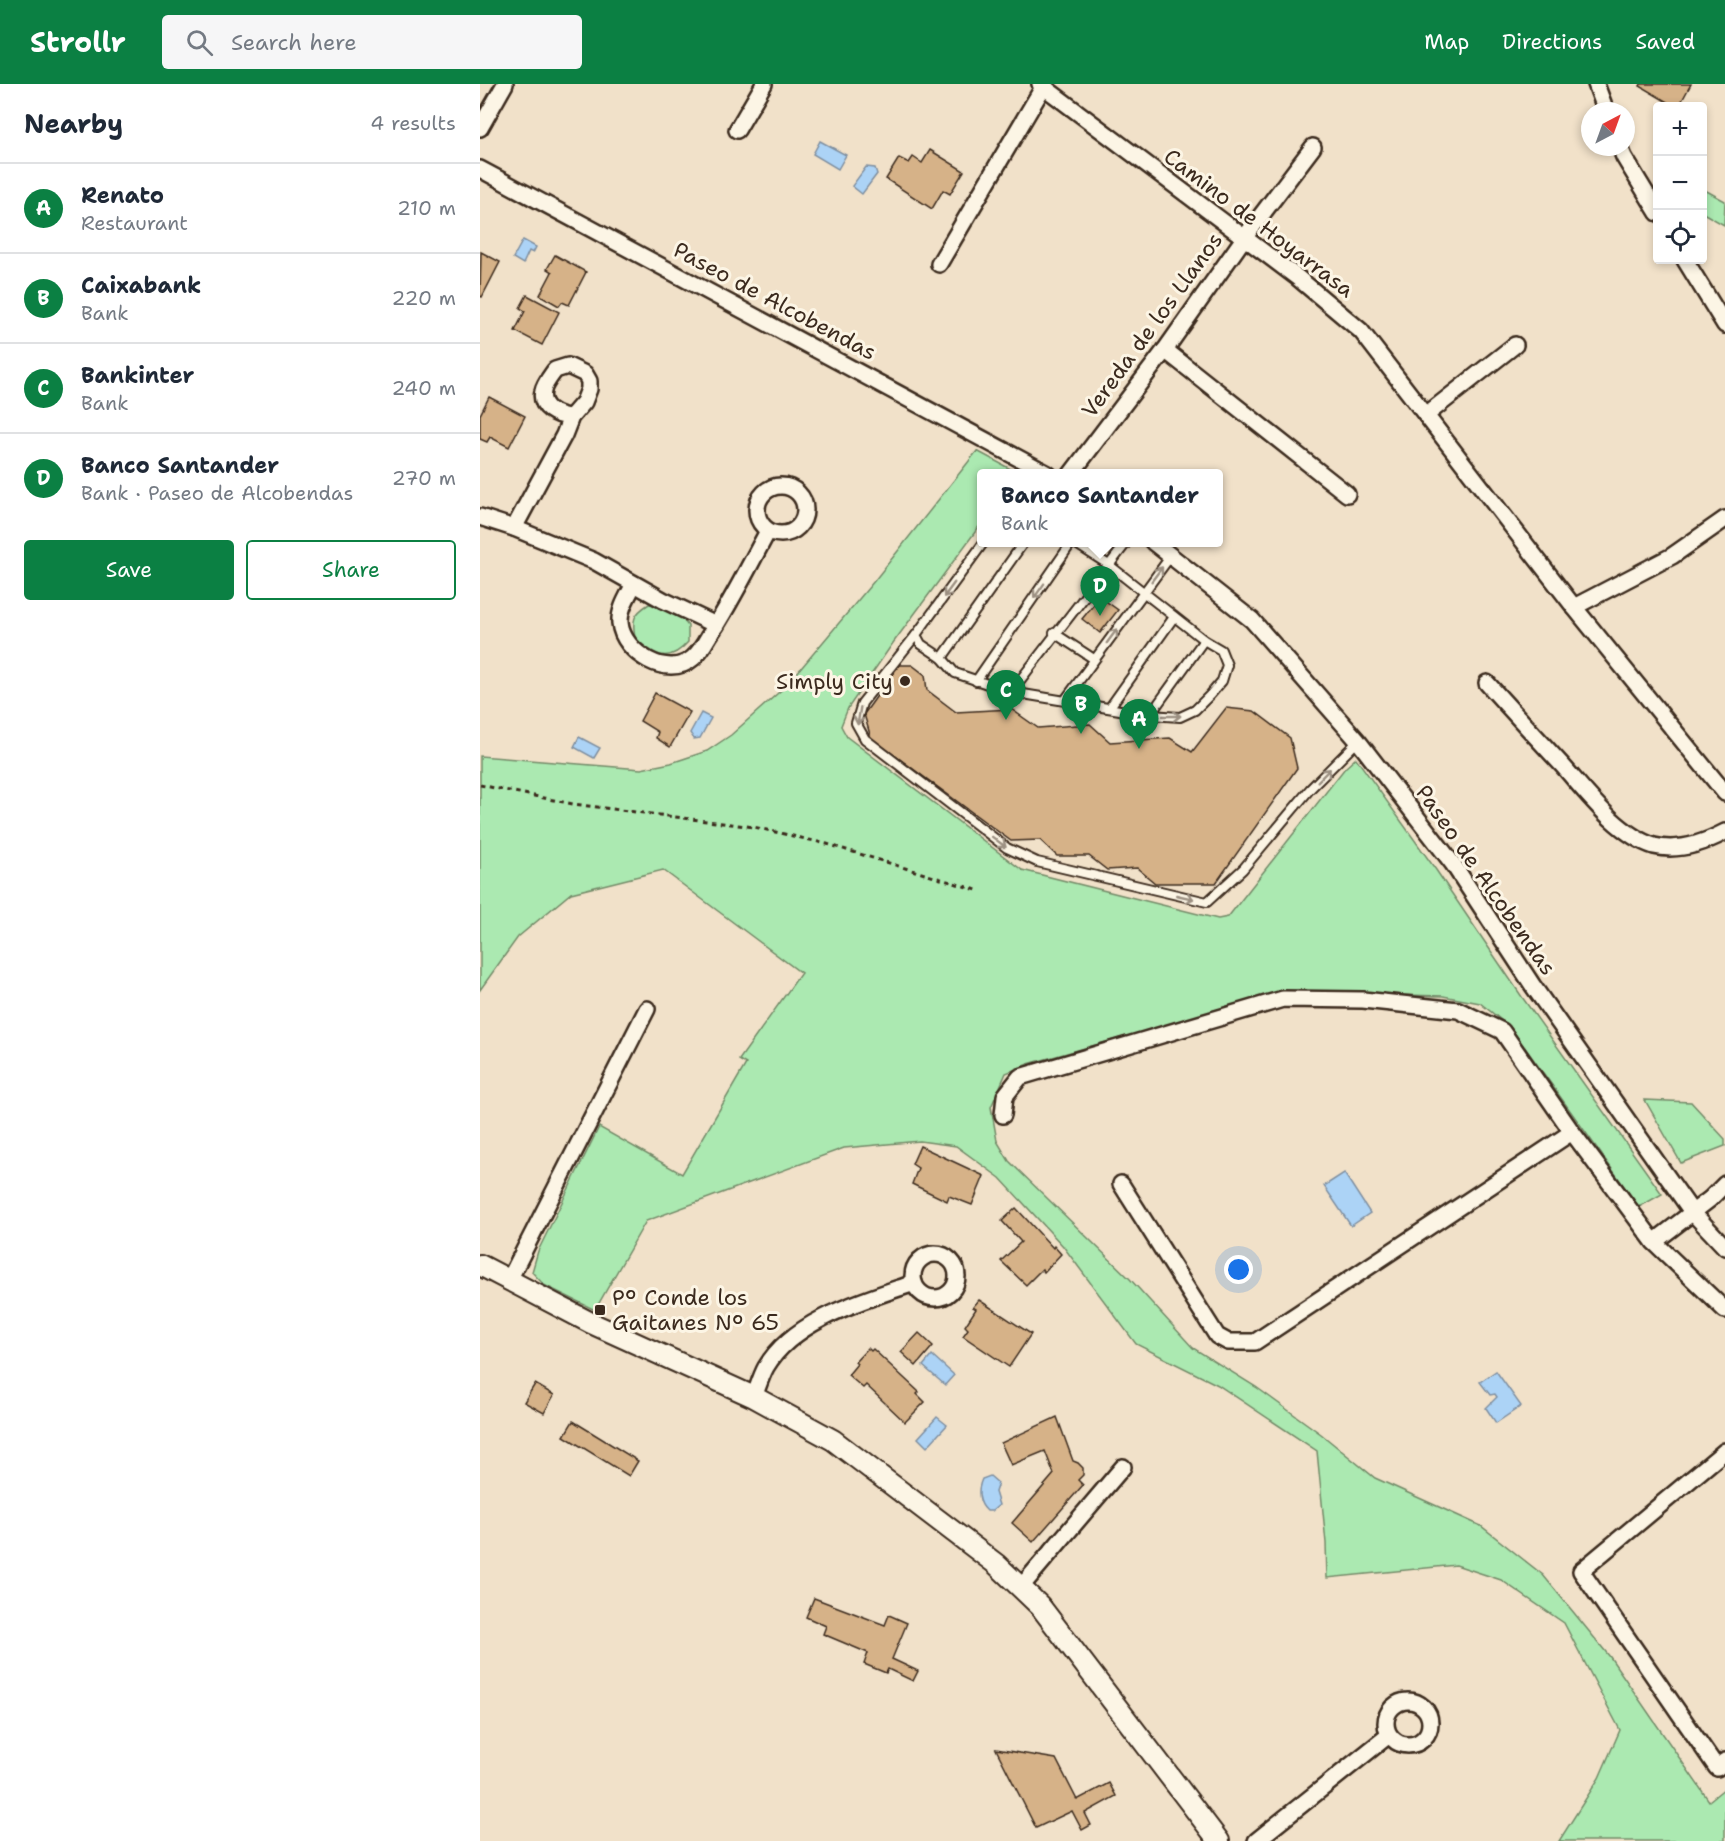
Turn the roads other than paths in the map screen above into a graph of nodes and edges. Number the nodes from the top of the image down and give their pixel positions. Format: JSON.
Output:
{"nodes":[{"id":1,"x":505,"y":84,"type":"edge"},
{"id":2,"x":765,"y":84,"type":"edge"},
{"id":3,"x":1596,"y":84,"type":"edge"},
{"id":4,"x":1043,"y":85,"type":"edge"},
{"id":5,"x":1603,"y":102,"type":"edge"},
{"id":6,"x":480,"y":128,"type":"edge"},
{"id":7,"x":737,"y":130,"type":"dead end"},
{"id":8,"x":1313,"y":147,"type":"dead end"},
{"id":9,"x":1623,"y":156,"type":"edge"},
{"id":10,"x":480,"y":169,"type":"edge"},
{"id":11,"x":1656,"y":210,"type":"edge"},
{"id":12,"x":1244,"y":238,"type":"junction"},
{"id":13,"x":939,"y":264,"type":"dead end"},
{"id":14,"x":1687,"y":264,"type":"edge"},
{"id":15,"x":1725,"y":326,"type":"edge"},
{"id":16,"x":1515,"y":345,"type":"dead end"},
{"id":17,"x":1165,"y":350,"type":"junction"},
{"id":18,"x":1426,"y":415,"type":"junction"},
{"id":19,"x":571,"y":417,"type":"dead end"},
{"id":20,"x":1039,"y":469,"type":"edge"},
{"id":21,"x":1075,"y":469,"type":"edge"},
{"id":22,"x":1347,"y":494,"type":"dead end"},
{"id":23,"x":480,"y":517,"type":"edge"},
{"id":24,"x":1725,"y":519,"type":"edge"},
{"id":25,"x":514,"y":528,"type":"junction"},
{"id":26,"x":768,"y":531,"type":"dead end"},
{"id":27,"x":981,"y":547,"type":"edge"},
{"id":28,"x":1021,"y":547,"type":"edge"},
{"id":29,"x":1069,"y":547,"type":"edge"},
{"id":30,"x":1079,"y":547,"type":"edge"},
{"id":31,"x":1124,"y":547,"type":"edge"},
{"id":32,"x":1158,"y":547,"type":"edge"},
{"id":33,"x":1170,"y":557,"type":"junction"},
{"id":34,"x":1109,"y":565,"type":"junction"},
{"id":35,"x":634,"y":584,"type":"junction"},
{"id":36,"x":1144,"y":592,"type":"junction"},
{"id":37,"x":1575,"y":607,"type":"junction"},
{"id":38,"x":1174,"y":617,"type":"junction"},
{"id":39,"x":716,"y":625,"type":"junction"},
{"id":40,"x":1054,"y":633,"type":"junction"},
{"id":41,"x":916,"y":635,"type":"junction"},
{"id":42,"x":1204,"y":640,"type":"junction"},
{"id":43,"x":942,"y":658,"type":"junction"},
{"id":44,"x":1094,"y":659,"type":"junction"},
{"id":45,"x":976,"y":681,"type":"junction"},
{"id":46,"x":1487,"y":683,"type":"dead end"},
{"id":47,"x":1011,"y":692,"type":"junction"},
{"id":48,"x":1065,"y":700,"type":"junction"},
{"id":49,"x":1110,"y":707,"type":"junction"},
{"id":50,"x":1150,"y":715,"type":"junction"},
{"id":51,"x":1358,"y":741,"type":"junction"},
{"id":52,"x":1725,"y":793,"type":"edge"},
{"id":53,"x":1725,"y":832,"type":"edge"},
{"id":54,"x":647,"y":1009,"type":"dead end"},
{"id":55,"x":1003,"y":1116,"type":"dead end"},
{"id":56,"x":1572,"y":1132,"type":"junction"},
{"id":57,"x":1121,"y":1184,"type":"dead end"},
{"id":58,"x":1725,"y":1184,"type":"edge"},
{"id":59,"x":1692,"y":1212,"type":"junction"},
{"id":60,"x":1654,"y":1242,"type":"junction"},
{"id":61,"x":1725,"y":1247,"type":"edge"},
{"id":62,"x":480,"y":1264,"type":"edge"},
{"id":63,"x":508,"y":1280,"type":"junction"},
{"id":64,"x":914,"y":1282,"type":"dead end"},
{"id":65,"x":1725,"y":1310,"type":"edge"},
{"id":66,"x":754,"y":1397,"type":"junction"},
{"id":67,"x":1725,"y":1451,"type":"edge"},
{"id":68,"x":1123,"y":1467,"type":"dead end"},
{"id":69,"x":1021,"y":1587,"type":"junction"},
{"id":70,"x":1389,"y":1735,"type":"dead end"},
{"id":71,"x":1725,"y":1761,"type":"edge"},
{"id":72,"x":1219,"y":1841,"type":"edge"},
{"id":73,"x":1257,"y":1841,"type":"edge"}],
"edges":[{"from":1,"to":6,"type":"street"},
{"from":2,"to":7,"type":"street"},
{"from":3,"to":5,"type":"street"},
{"from":4,"to":12,"type":"street","name":"Camino de Hoyarrasa"},
{"from":4,"to":13,"type":"street","name":"Camino de Hoyarrasa"},
{"from":8,"to":12,"type":"street","name":"Vereda de los Llanos"},
{"from":9,"to":11,"type":"street"},
{"from":10,"to":20,"type":"street","name":"Paseo de Alcobendas"},
{"from":12,"to":17,"type":"street","name":"Vereda de los Llanos"},
{"from":12,"to":18,"type":"street","name":"Camino de Hoyarrasa"},
{"from":14,"to":15,"type":"street"},
{"from":16,"to":18,"type":"street"},
{"from":17,"to":21,"type":"street","name":"Vereda de los Llanos"},
{"from":17,"to":22,"type":"street"},
{"from":18,"to":37,"type":"street","name":"Camino de Hoyarrasa"},
{"from":19,"to":25,"type":"street"},
{"from":23,"to":25,"type":"street"},
{"from":24,"to":37,"type":"street"},
{"from":25,"to":35,"type":"street"},
{"from":26,"to":39,"type":"street"},
{"from":27,"to":41,"type":"lane","one_way":true},
{"from":28,"to":43,"type":"lane"},
{"from":29,"to":45,"type":"lane","one_way":true},
{"from":30,"to":34,"type":"lane"},
{"from":31,"to":34,"type":"lane"},
{"from":32,"to":33,"type":"street","name":"Paseo de Alcobendas"},
{"from":36,"to":33,"type":"lane","one_way":true},
{"from":33,"to":51,"type":"street","name":"Paseo de Alcobendas"},
{"from":34,"to":36,"type":"lane"},
{"from":34,"to":40,"type":"lane"},
{"from":35,"to":39,"type":"street"},
{"from":35,"to":39,"type":"street"},
{"from":36,"to":38,"type":"lane"},
{"from":44,"to":36,"type":"lane","one_way":true},
{"from":37,"to":52,"type":"street","name":"Camino de Hoyarrasa"},
{"from":38,"to":42,"type":"lane"},
{"from":38,"to":49,"type":"lane"},
{"from":40,"to":44,"type":"lane"},
{"from":40,"to":47,"type":"lane"},
{"from":41,"to":43,"type":"lane"},
{"from":41,"to":51,"type":"lane","one_way":true},
{"from":42,"to":50,"type":"lane"},
{"from":50,"to":42,"type":"lane","one_way":true},
{"from":43,"to":45,"type":"lane"},
{"from":44,"to":48,"type":"lane"},
{"from":45,"to":47,"type":"lane"},
{"from":46,"to":53,"type":"street"},
{"from":47,"to":48,"type":"lane"},
{"from":48,"to":49,"type":"lane"},
{"from":49,"to":50,"type":"lane"},
{"from":51,"to":59,"type":"street","name":"Paseo de Alcobendas"},
{"from":54,"to":63,"type":"street"},
{"from":55,"to":56,"type":"street"},
{"from":56,"to":57,"type":"street"},
{"from":56,"to":60,"type":"street"},
{"from":58,"to":59,"type":"street"},
{"from":59,"to":60,"type":"street"},
{"from":59,"to":61,"type":"street","name":"Paseo de Alcobendas"},
{"from":60,"to":65,"type":"street"},
{"from":62,"to":63,"type":"street"},
{"from":63,"to":66,"type":"street"},
{"from":64,"to":66,"type":"street"},
{"from":66,"to":69,"type":"street"},
{"from":67,"to":71,"type":"street"},
{"from":68,"to":69,"type":"street"},
{"from":69,"to":72,"type":"street"},
{"from":70,"to":73,"type":"street"}]}
